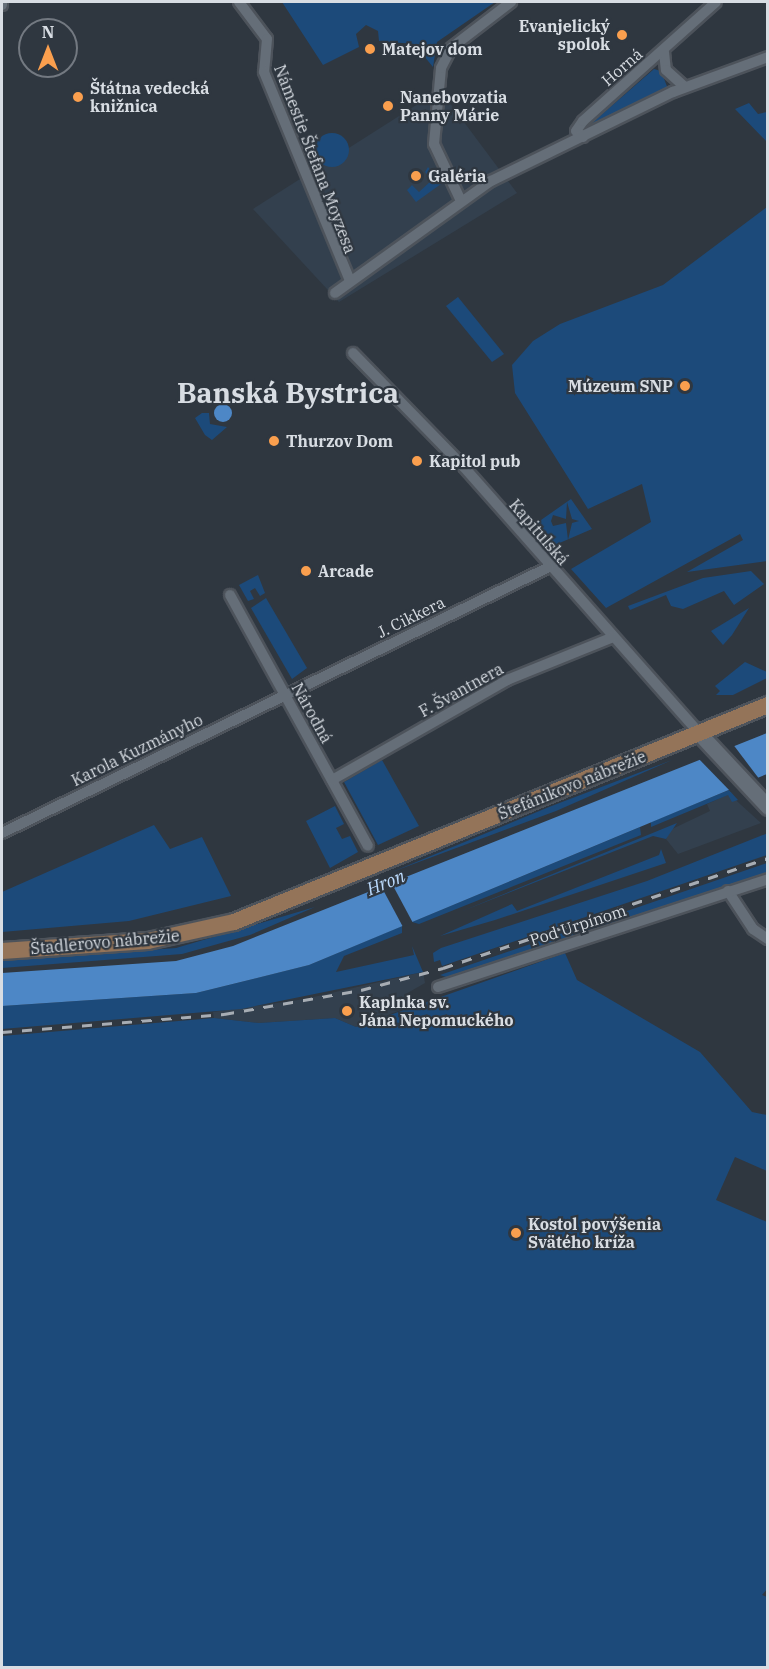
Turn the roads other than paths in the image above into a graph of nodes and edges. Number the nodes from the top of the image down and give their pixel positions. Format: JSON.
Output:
{"nodes":[{"id":1,"x":239,"y":2,"type":"edge"},
{"id":2,"x":511,"y":2,"type":"edge"},
{"id":3,"x":716,"y":2,"type":"edge"},
{"id":4,"x":664,"y":52,"type":"junction"},
{"id":5,"x":768,"y":57,"type":"edge"},
{"id":6,"x":685,"y":87,"type":"junction"},
{"id":7,"x":583,"y":137,"type":"junction"},
{"id":8,"x":461,"y":201,"type":"junction"},
{"id":9,"x":350,"y":281,"type":"junction"},
{"id":10,"x":335,"y":293,"type":"dead end"},
{"id":11,"x":353,"y":353,"type":"dead end"},
{"id":12,"x":549,"y":567,"type":"junction"},
{"id":13,"x":230,"y":595,"type":"dead end"},
{"id":14,"x":611,"y":638,"type":"junction"},
{"id":15,"x":285,"y":694,"type":"junction"},
{"id":16,"x":768,"y":705,"type":"edge"},
{"id":17,"x":699,"y":733,"type":"junction"},
{"id":18,"x":332,"y":780,"type":"junction"},
{"id":19,"x":768,"y":807,"type":"edge"},
{"id":20,"x":2,"y":833,"type":"edge"},
{"id":21,"x":368,"y":846,"type":"dead end"},
{"id":22,"x":377,"y":866,"type":"joint"},
{"id":23,"x":768,"y":879,"type":"edge"},
{"id":24,"x":728,"y":891,"type":"junction"},
{"id":25,"x":768,"y":939,"type":"edge"},
{"id":26,"x":2,"y":951,"type":"edge"},
{"id":27,"x":438,"y":987,"type":"dead end"}],
"edges":[{"from":1,"to":9,"type":"street","name":"Námestie Štefana Moyzesa"},
{"from":2,"to":8,"type":"street"},
{"from":3,"to":4,"type":"street"},
{"from":4,"to":6,"type":"street","name":"Horná"},
{"from":4,"to":7,"type":"street","name":"Horná"},
{"from":5,"to":6,"type":"street"},
{"from":6,"to":7,"type":"street"},
{"from":7,"to":8,"type":"street"},
{"from":8,"to":9,"type":"street","name":"Námestie Štefana Moyzesa"},
{"from":9,"to":10,"type":"street","name":"Námestie Štefana Moyzesa"},
{"from":11,"to":12,"type":"street","name":"Kapitulská"},
{"from":12,"to":14,"type":"street","name":"Kapitulská"},
{"from":12,"to":15,"type":"street","name":"J. Cikkera"},
{"from":13,"to":15,"type":"street","name":"Národná"},
{"from":14,"to":17,"type":"street","name":"Kapitulská"},
{"from":14,"to":18,"type":"street","name":"F. Švantnera"},
{"from":15,"to":18,"type":"street","name":"Národná"},
{"from":15,"to":20,"type":"street","name":"Karola Kuzmányho"},
{"from":16,"to":17,"type":"main road","name":"Štefánikovo nábrežie"},
{"from":17,"to":19,"type":"main road"},
{"from":17,"to":22,"type":"main road","name":"Štefánikovo nábrežie"},
{"from":18,"to":21,"type":"street","name":"Národná"},
{"from":22,"to":26,"type":"main road","name":"Štadlerovo nábrežie"},
{"from":23,"to":24,"type":"street","name":"Pod Urpínom"},
{"from":24,"to":25,"type":"street"},
{"from":24,"to":27,"type":"street","name":"Pod Urpínom"}]}
